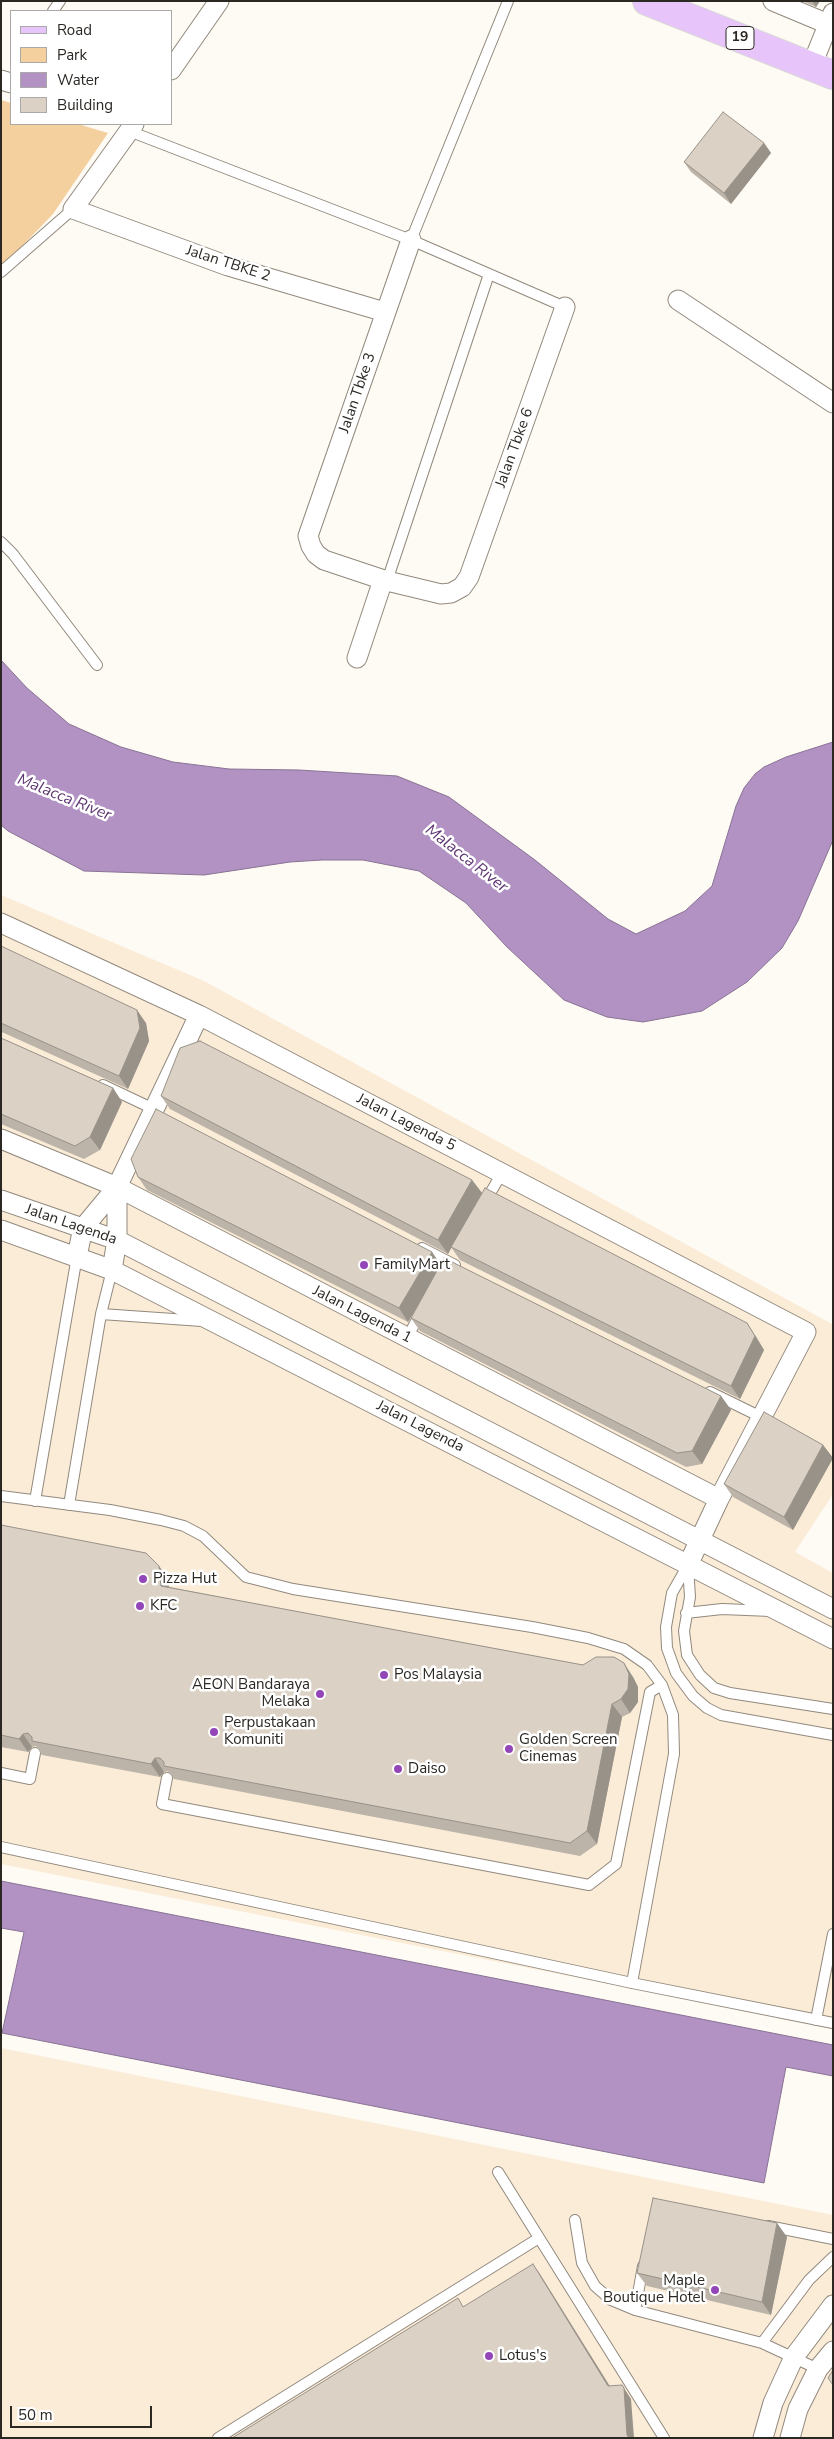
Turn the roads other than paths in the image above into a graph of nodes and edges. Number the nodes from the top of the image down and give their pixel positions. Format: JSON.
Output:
{"nodes":[{"id":1,"x":219,"y":1,"type":"edge"},
{"id":2,"x":508,"y":1,"type":"edge"},
{"id":3,"x":647,"y":1,"type":"edge"},
{"id":4,"x":773,"y":1,"type":"edge"},
{"id":5,"x":830,"y":18,"type":"edge"},
{"id":6,"x":172,"y":69,"type":"edge"},
{"id":7,"x":822,"y":71,"type":"edge"},
{"id":8,"x":131,"y":127,"type":"edge"},
{"id":9,"x":73,"y":210,"type":"junction"},
{"id":10,"x":411,"y":240,"type":"junction"},
{"id":11,"x":1,"y":272,"type":"edge"},
{"id":12,"x":489,"y":274,"type":"junction"},
{"id":13,"x":678,"y":300,"type":"dead end"},
{"id":14,"x":565,"y":307,"type":"joint"},
{"id":15,"x":385,"y":312,"type":"junction"},
{"id":16,"x":833,"y":403,"type":"edge"},
{"id":17,"x":1,"y":542,"type":"edge"},
{"id":18,"x":385,"y":581,"type":"junction"},
{"id":19,"x":357,"y":658,"type":"dead end"},
{"id":20,"x":97,"y":665,"type":"dead end"},
{"id":21,"x":1,"y":923,"type":"edge"},
{"id":22,"x":199,"y":1015,"type":"junction"},
{"id":23,"x":92,"y":1080,"type":"edge"},
{"id":24,"x":155,"y":1109,"type":"junction"},
{"id":25,"x":172,"y":1118,"type":"edge"},
{"id":26,"x":1,"y":1139,"type":"edge"},
{"id":27,"x":502,"y":1173,"type":"junction"},
{"id":28,"x":117,"y":1187,"type":"junction"},
{"id":29,"x":1,"y":1200,"type":"edge"},
{"id":30,"x":478,"y":1213,"type":"edge"},
{"id":31,"x":82,"y":1228,"type":"junction"},
{"id":32,"x":1,"y":1230,"type":"edge"},
{"id":33,"x":117,"y":1240,"type":"junction"},
{"id":34,"x":415,"y":1244,"type":"edge"},
{"id":35,"x":77,"y":1256,"type":"junction"},
{"id":36,"x":112,"y":1270,"type":"junction"},
{"id":37,"x":467,"y":1271,"type":"edge"},
{"id":38,"x":426,"y":1304,"type":"edge"},
{"id":39,"x":101,"y":1314,"type":"junction"},
{"id":40,"x":218,"y":1323,"type":"junction"},
{"id":41,"x":407,"y":1338,"type":"junction"},
{"id":42,"x":699,"y":1386,"type":"edge"},
{"id":43,"x":761,"y":1417,"type":"junction"},
{"id":44,"x":1,"y":1496,"type":"edge"},
{"id":45,"x":719,"y":1499,"type":"junction"},
{"id":46,"x":35,"y":1501,"type":"junction"},
{"id":47,"x":69,"y":1505,"type":"junction"},
{"id":48,"x":699,"y":1541,"type":"junction"},
{"id":49,"x":688,"y":1565,"type":"junction"},
{"id":50,"x":833,"y":1609,"type":"edge"},
{"id":51,"x":779,"y":1612,"type":"junction"},
{"id":52,"x":686,"y":1613,"type":"junction"},
{"id":53,"x":833,"y":1639,"type":"edge"},
{"id":54,"x":662,"y":1685,"type":"junction"},
{"id":55,"x":833,"y":1709,"type":"edge"},
{"id":56,"x":833,"y":1735,"type":"edge"},
{"id":57,"x":35,"y":1753,"type":"edge"},
{"id":58,"x":1,"y":1773,"type":"edge"},
{"id":59,"x":167,"y":1778,"type":"edge"},
{"id":60,"x":1,"y":1847,"type":"edge"},
{"id":61,"x":833,"y":1934,"type":"edge"},
{"id":62,"x":632,"y":1983,"type":"junction"},
{"id":63,"x":816,"y":2020,"type":"junction"},
{"id":64,"x":833,"y":2023,"type":"edge"},
{"id":65,"x":498,"y":2172,"type":"dead end"},
{"id":66,"x":576,"y":2220,"type":"dead end"},
{"id":67,"x":758,"y":2224,"type":"edge"},
{"id":68,"x":539,"y":2238,"type":"junction"},
{"id":69,"x":833,"y":2239,"type":"edge"},
{"id":70,"x":646,"y":2252,"type":"edge"},
{"id":71,"x":833,"y":2257,"type":"edge"},
{"id":72,"x":833,"y":2305,"type":"edge"},
{"id":73,"x":635,"y":2310,"type":"junction"},
{"id":74,"x":762,"y":2343,"type":"junction"},
{"id":75,"x":833,"y":2351,"type":"edge"},
{"id":76,"x":794,"y":2357,"type":"junction"},
{"id":77,"x":818,"y":2370,"type":"junction"},
{"id":78,"x":218,"y":2438,"type":"edge"},
{"id":79,"x":664,"y":2438,"type":"edge"},
{"id":80,"x":763,"y":2438,"type":"edge"},
{"id":81,"x":790,"y":2438,"type":"edge"}],
"edges":[{"from":1,"to":6,"type":"street"},
{"from":2,"to":10,"type":"lane"},
{"from":3,"to":7,"type":"main road","number":"19"},
{"from":4,"to":5,"type":"street"},
{"from":5,"to":7,"type":"street"},
{"from":8,"to":9,"type":"street"},
{"from":8,"to":10,"type":"lane"},
{"from":9,"to":11,"type":"lane"},
{"from":9,"to":15,"type":"street","name":"Jalan TBKE 2"},
{"from":10,"to":12,"type":"lane"},
{"from":10,"to":15,"type":"street","name":"Jalan Tbke 3"},
{"from":12,"to":14,"type":"lane"},
{"from":12,"to":18,"type":"lane"},
{"from":13,"to":16,"type":"street"},
{"from":14,"to":18,"type":"street","name":"Jalan Tbke 6"},
{"from":15,"to":18,"type":"street","name":"Jalan Tbke 3"},
{"from":17,"to":20,"type":"lane"},
{"from":18,"to":19,"type":"street"},
{"from":21,"to":22,"type":"street","name":"Jalan Lagenda 5"},
{"from":22,"to":24,"type":"street"},
{"from":22,"to":27,"type":"street","name":"Jalan Lagenda 5"},
{"from":23,"to":24,"type":"lane"},
{"from":24,"to":25,"type":"lane"},
{"from":24,"to":28,"type":"street"},
{"from":26,"to":28,"type":"street","name":"Jalan Lagenda 1"},
{"from":27,"to":30,"type":"lane"},
{"from":27,"to":43,"type":"street","name":"Jalan Lagenda 5"},
{"from":28,"to":31,"type":"street"},
{"from":28,"to":33,"type":"street"},
{"from":28,"to":41,"type":"street","name":"Jalan Lagenda 1"},
{"from":29,"to":31,"type":"street","name":"Jalan Lagenda"},
{"from":31,"to":33,"type":"street","name":"Jalan Lagenda"},
{"from":31,"to":35,"type":"street"},
{"from":32,"to":35,"type":"street","name":"Jalan Lagenda"},
{"from":33,"to":36,"type":"street"},
{"from":33,"to":48,"type":"street","name":"Jalan Lagenda"},
{"from":34,"to":37,"type":"lane"},
{"from":35,"to":36,"type":"street","name":"Jalan Lagenda"},
{"from":35,"to":46,"type":"lane"},
{"from":36,"to":39,"type":"lane"},
{"from":36,"to":40,"type":"street","name":"Jalan Lagenda"},
{"from":38,"to":41,"type":"lane"},
{"from":39,"to":40,"type":"lane"},
{"from":39,"to":47,"type":"lane"},
{"from":40,"to":49,"type":"street","name":"Jalan Lagenda"},
{"from":41,"to":45,"type":"street","name":"Jalan Lagenda 1"},
{"from":42,"to":43,"type":"lane"},
{"from":43,"to":45,"type":"street"},
{"from":44,"to":46,"type":"lane"},
{"from":45,"to":48,"type":"street"},
{"from":46,"to":47,"type":"lane"},
{"from":47,"to":54,"type":"lane"},
{"from":48,"to":49,"type":"street"},
{"from":48,"to":50,"type":"street","name":"Jalan Lagenda"},
{"from":49,"to":51,"type":"street","name":"Jalan Lagenda"},
{"from":49,"to":52,"type":"lane"},
{"from":49,"to":56,"type":"lane"},
{"from":51,"to":52,"type":"lane"},
{"from":51,"to":53,"type":"street","name":"Jalan Lagenda"},
{"from":52,"to":55,"type":"lane"},
{"from":54,"to":59,"type":"lane"},
{"from":54,"to":62,"type":"lane"},
{"from":57,"to":58,"type":"lane"},
{"from":60,"to":62,"type":"lane"},
{"from":61,"to":63,"type":"lane"},
{"from":62,"to":63,"type":"lane"},
{"from":63,"to":64,"type":"lane"},
{"from":65,"to":68,"type":"lane"},
{"from":66,"to":73,"type":"lane"},
{"from":67,"to":69,"type":"lane"},
{"from":68,"to":78,"type":"lane"},
{"from":68,"to":79,"type":"lane"},
{"from":70,"to":73,"type":"lane"},
{"from":71,"to":74,"type":"lane"},
{"from":72,"to":76,"type":"street"},
{"from":73,"to":74,"type":"lane"},
{"from":74,"to":76,"type":"lane"},
{"from":75,"to":77,"type":"street"},
{"from":76,"to":77,"type":"lane"},
{"from":76,"to":80,"type":"street"},
{"from":77,"to":81,"type":"street"}]}
